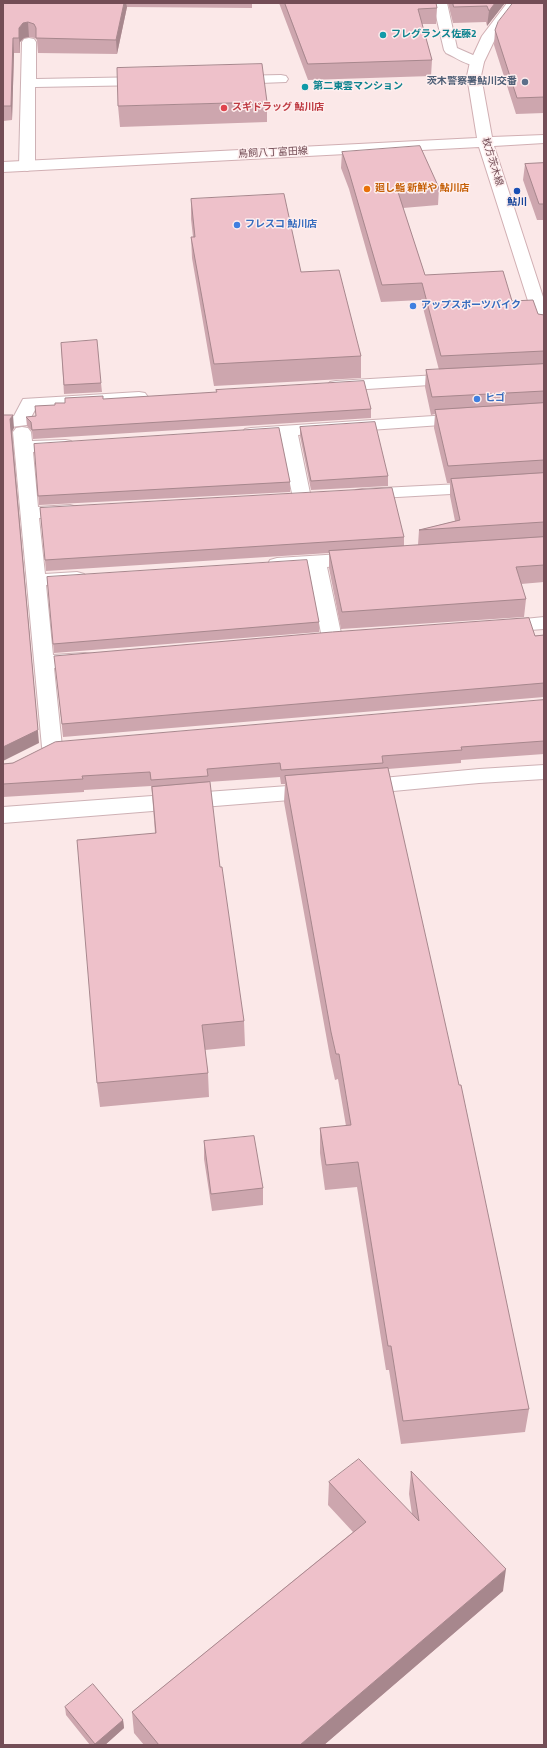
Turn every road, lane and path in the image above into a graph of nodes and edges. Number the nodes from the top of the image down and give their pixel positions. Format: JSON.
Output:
{"nodes":[{"id":1,"x":440,"y":3,"type":"edge"},
{"id":2,"x":514,"y":3,"type":"edge"},
{"id":3,"x":29,"y":42,"type":"dead end"},
{"id":4,"x":477,"y":62,"type":"junction"},
{"id":5,"x":280,"y":79,"type":"dead end"},
{"id":6,"x":218,"y":80,"type":"edge"},
{"id":7,"x":162,"y":81,"type":"edge"},
{"id":8,"x":29,"y":83,"type":"junction"},
{"id":9,"x":544,"y":139,"type":"edge"},
{"id":10,"x":485,"y":142,"type":"junction"},
{"id":11,"x":28,"y":166,"type":"junction"},
{"id":12,"x":3,"y":167,"type":"edge"},
{"id":13,"x":544,"y":326,"type":"edge"},
{"id":14,"x":473,"y":378,"type":"edge"},
{"id":15,"x":322,"y":387,"type":"edge"},
{"id":16,"x":156,"y":396,"type":"edge"},
{"id":17,"x":482,"y":418,"type":"edge"},
{"id":18,"x":12,"y":422,"type":"edge"},
{"id":19,"x":288,"y":431,"type":"junction"},
{"id":20,"x":234,"y":434,"type":"edge"},
{"id":21,"x":78,"y":444,"type":"edge"},
{"id":22,"x":24,"y":447,"type":"junction"},
{"id":23,"x":497,"y":487,"type":"edge"},
{"id":24,"x":349,"y":495,"type":"edge"},
{"id":25,"x":302,"y":498,"type":"edge"},
{"id":26,"x":84,"y":510,"type":"edge"},
{"id":27,"x":30,"y":513,"type":"junction"},
{"id":28,"x":379,"y":558,"type":"edge"},
{"id":29,"x":316,"y":562,"type":"junction"},
{"id":30,"x":262,"y":566,"type":"edge"},
{"id":31,"x":91,"y":577,"type":"edge"},
{"id":32,"x":36,"y":580,"type":"junction"},
{"id":33,"x":544,"y":623,"type":"edge"},
{"id":34,"x":481,"y":628,"type":"edge"},
{"id":35,"x":332,"y":638,"type":"edge"},
{"id":36,"x":106,"y":657,"type":"edge"},
{"id":37,"x":44,"y":662,"type":"junction"},
{"id":38,"x":33,"y":757,"type":"edge"},
{"id":39,"x":544,"y":772,"type":"edge"},
{"id":40,"x":3,"y":814,"type":"edge"}],
"edges":[{"from":1,"to":4,"type":"street"},
{"from":2,"to":4,"type":"street","name":"枚方茨木線"},
{"from":3,"to":8,"type":"street"},
{"from":4,"to":10,"type":"street","name":"枚方茨木線"},
{"from":5,"to":6,"type":"street"},
{"from":7,"to":8,"type":"street"},
{"from":8,"to":11,"type":"street"},
{"from":9,"to":10,"type":"street","name":"鳥飼八丁富田線"},
{"from":10,"to":11,"type":"street","name":"鳥飼八丁富田線"},
{"from":10,"to":13,"type":"street","name":"枚方茨木線"},
{"from":11,"to":12,"type":"street","name":"鳥飼八丁富田線"},
{"from":14,"to":15,"type":"street"},
{"from":16,"to":18,"type":"street"},
{"from":17,"to":19,"type":"street"},
{"from":18,"to":22,"type":"street"},
{"from":19,"to":20,"type":"street"},
{"from":19,"to":25,"type":"street"},
{"from":21,"to":22,"type":"street"},
{"from":22,"to":27,"type":"street"},
{"from":23,"to":24,"type":"street"},
{"from":26,"to":27,"type":"street"},
{"from":27,"to":32,"type":"street"},
{"from":28,"to":29,"type":"street"},
{"from":29,"to":30,"type":"street"},
{"from":29,"to":35,"type":"street"},
{"from":31,"to":32,"type":"street"},
{"from":32,"to":37,"type":"street"},
{"from":33,"to":34,"type":"street"},
{"from":36,"to":37,"type":"street"},
{"from":37,"to":38,"type":"street"},
{"from":39,"to":40,"type":"street"}]}
